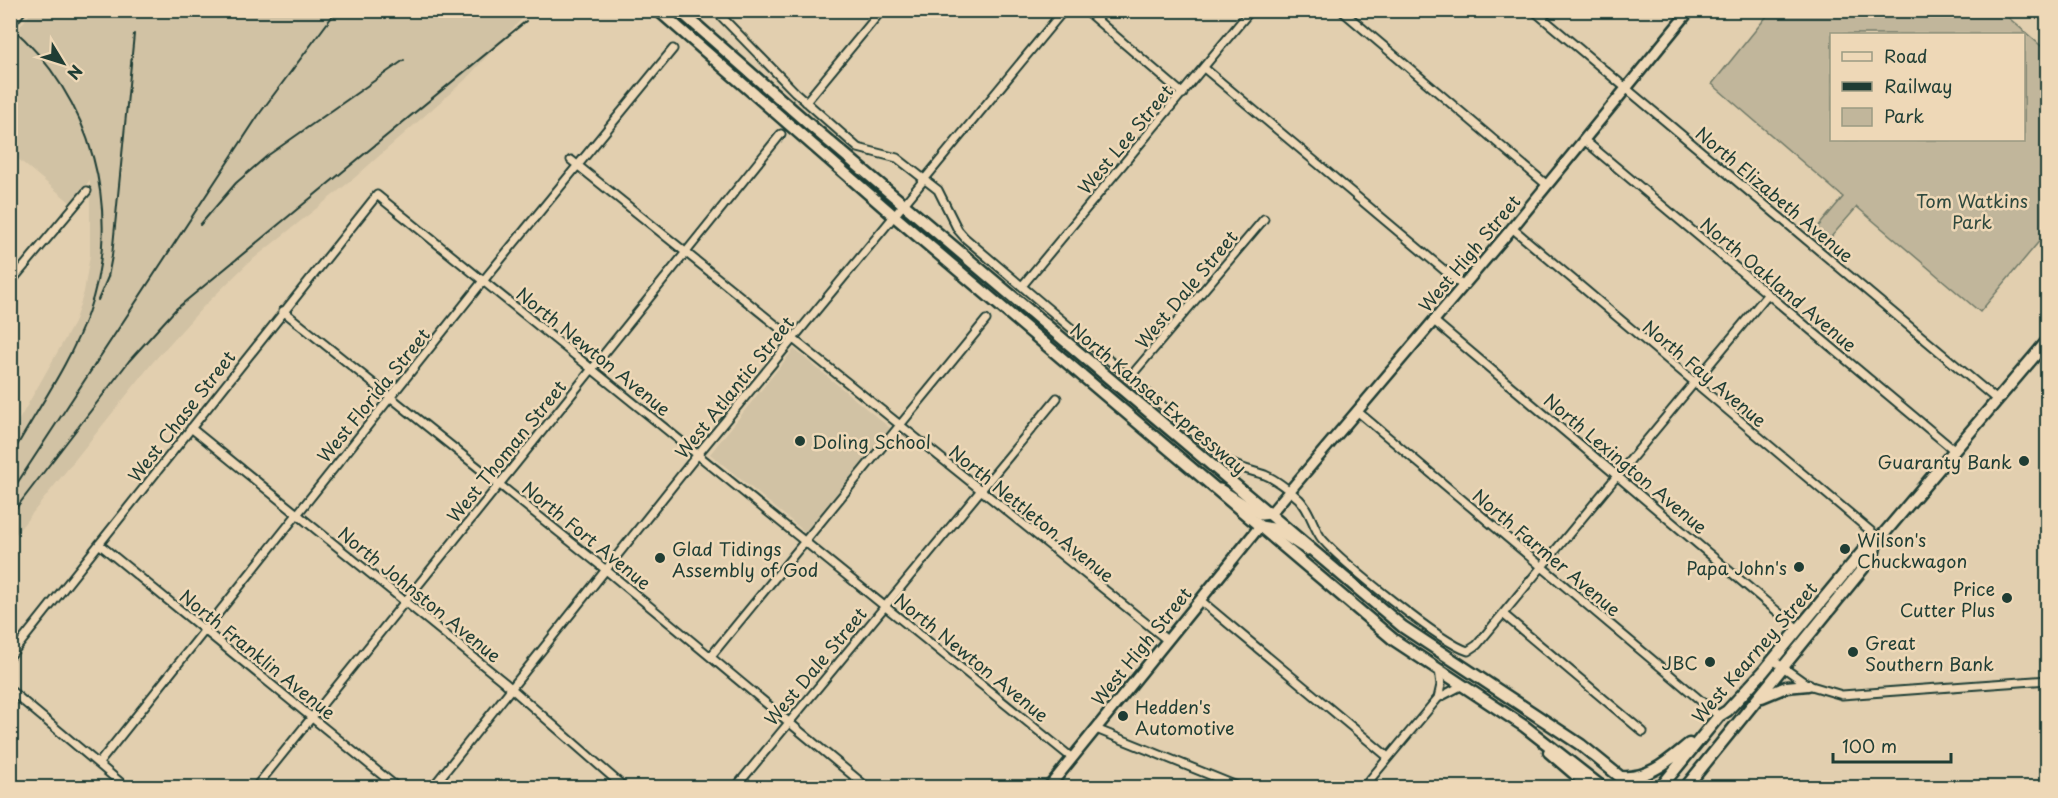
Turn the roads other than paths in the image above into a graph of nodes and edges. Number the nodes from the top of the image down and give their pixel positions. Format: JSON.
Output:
{"nodes":[{"id":1,"x":22,"y":10,"type":"edge"},
{"id":2,"x":658,"y":10,"type":"edge"},
{"id":3,"x":679,"y":10,"type":"edge"},
{"id":4,"x":716,"y":10,"type":"edge"},
{"id":5,"x":882,"y":10,"type":"edge"},
{"id":6,"x":1064,"y":10,"type":"edge"},
{"id":7,"x":1085,"y":10,"type":"edge"},
{"id":8,"x":1251,"y":10,"type":"edge"},
{"id":9,"x":1341,"y":10,"type":"edge"},
{"id":10,"x":1533,"y":10,"type":"edge"},
{"id":11,"x":1690,"y":10,"type":"edge"},
{"id":12,"x":10,"y":25,"type":"edge"},
{"id":13,"x":673,"y":49,"type":"dead end"},
{"id":14,"x":1204,"y":68,"type":"junction"},
{"id":15,"x":1627,"y":89,"type":"junction"},
{"id":16,"x":1183,"y":94,"type":"junction"},
{"id":17,"x":806,"y":102,"type":"junction"},
{"id":18,"x":781,"y":134,"type":"dead end"},
{"id":19,"x":1584,"y":140,"type":"junction"},
{"id":20,"x":571,"y":160,"type":"dead end"},
{"id":21,"x":579,"y":166,"type":"junction"},
{"id":22,"x":924,"y":177,"type":"junction"},
{"id":23,"x":1547,"y":185,"type":"junction"},
{"id":24,"x":87,"y":191,"type":"dead end"},
{"id":25,"x":377,"y":195,"type":"joint"},
{"id":26,"x":903,"y":203,"type":"junction"},
{"id":27,"x":893,"y":215,"type":"junction"},
{"id":28,"x":1264,"y":219,"type":"dead end"},
{"id":29,"x":1512,"y":228,"type":"junction"},
{"id":30,"x":686,"y":253,"type":"junction"},
{"id":31,"x":483,"y":281,"type":"junction"},
{"id":32,"x":10,"y":283,"type":"edge"},
{"id":33,"x":1022,"y":286,"type":"junction"},
{"id":34,"x":1463,"y":286,"type":"junction"},
{"id":35,"x":1767,"y":295,"type":"junction"},
{"id":36,"x":283,"y":311,"type":"junction"},
{"id":37,"x":986,"y":320,"type":"dead end"},
{"id":38,"x":1434,"y":321,"type":"junction"},
{"id":39,"x":793,"y":338,"type":"junction"},
{"id":40,"x":2048,"y":340,"type":"edge"},
{"id":41,"x":592,"y":368,"type":"junction"},
{"id":42,"x":1130,"y":377,"type":"junction"},
{"id":43,"x":1693,"y":383,"type":"junction"},
{"id":44,"x":391,"y":397,"type":"junction"},
{"id":45,"x":1057,"y":398,"type":"dead end"},
{"id":46,"x":1997,"y":400,"type":"junction"},
{"id":47,"x":1357,"y":411,"type":"junction"},
{"id":48,"x":900,"y":426,"type":"junction"},
{"id":49,"x":191,"y":428,"type":"junction"},
{"id":50,"x":1955,"y":451,"type":"junction"},
{"id":51,"x":698,"y":454,"type":"junction"},
{"id":52,"x":1618,"y":476,"type":"junction"},
{"id":53,"x":499,"y":484,"type":"junction"},
{"id":54,"x":1212,"y":485,"type":"junction"},
{"id":55,"x":980,"y":491,"type":"junction"},
{"id":56,"x":1290,"y":492,"type":"junction"},
{"id":57,"x":298,"y":514,"type":"junction"},
{"id":58,"x":1270,"y":514,"type":"junction"},
{"id":59,"x":1260,"y":526,"type":"junction"},
{"id":60,"x":806,"y":541,"type":"junction"},
{"id":61,"x":1878,"y":541,"type":"junction"},
{"id":62,"x":99,"y":544,"type":"junction"},
{"id":63,"x":1320,"y":556,"type":"junction"},
{"id":64,"x":1542,"y":567,"type":"junction"},
{"id":65,"x":606,"y":570,"type":"junction"},
{"id":66,"x":1200,"y":600,"type":"junction"},
{"id":67,"x":405,"y":601,"type":"junction"},
{"id":68,"x":886,"y":606,"type":"junction"},
{"id":69,"x":1503,"y":614,"type":"junction"},
{"id":70,"x":205,"y":629,"type":"junction"},
{"id":71,"x":1798,"y":629,"type":"junction"},
{"id":72,"x":1167,"y":640,"type":"junction"},
{"id":73,"x":10,"y":656,"type":"edge"},
{"id":74,"x":711,"y":656,"type":"junction"},
{"id":75,"x":1773,"y":660,"type":"junction"},
{"id":76,"x":1783,"y":668,"type":"junction"},
{"id":77,"x":1439,"y":669,"type":"junction"},
{"id":78,"x":2048,"y":680,"type":"edge"},
{"id":79,"x":1463,"y":685,"type":"junction"},
{"id":80,"x":1808,"y":685,"type":"junction"},
{"id":81,"x":10,"y":690,"type":"edge"},
{"id":82,"x":510,"y":690,"type":"junction"},
{"id":83,"x":1438,"y":698,"type":"junction"},
{"id":84,"x":1756,"y":700,"type":"junction"},
{"id":85,"x":1719,"y":716,"type":"junction"},
{"id":86,"x":312,"y":717,"type":"junction"},
{"id":87,"x":789,"y":720,"type":"junction"},
{"id":88,"x":1524,"y":726,"type":"junction"},
{"id":89,"x":1710,"y":726,"type":"junction"},
{"id":90,"x":1096,"y":729,"type":"junction"},
{"id":91,"x":1643,"y":732,"type":"dead end"},
{"id":92,"x":1388,"y":757,"type":"junction"},
{"id":93,"x":1072,"y":758,"type":"junction"},
{"id":94,"x":99,"y":763,"type":"junction"},
{"id":95,"x":1622,"y":777,"type":"junction"},
{"id":96,"x":1687,"y":786,"type":"edge"},
{"id":97,"x":127,"y":787,"type":"edge"},
{"id":98,"x":255,"y":788,"type":"edge"},
{"id":99,"x":398,"y":788,"type":"edge"},
{"id":100,"x":432,"y":788,"type":"edge"},
{"id":101,"x":625,"y":788,"type":"edge"},
{"id":102,"x":735,"y":788,"type":"edge"},
{"id":103,"x":868,"y":788,"type":"edge"},
{"id":104,"x":1048,"y":788,"type":"edge"},
{"id":105,"x":1242,"y":788,"type":"edge"},
{"id":106,"x":1363,"y":788,"type":"edge"},
{"id":107,"x":1592,"y":788,"type":"edge"},
{"id":108,"x":1603,"y":788,"type":"edge"},
{"id":109,"x":1635,"y":788,"type":"edge"},
{"id":110,"x":1660,"y":788,"type":"edge"}],
"edges":[{"from":1,"to":12,"type":"street"},
{"from":2,"to":27,"type":"main road","name":"North Kansas Expressway"},
{"from":3,"to":26,"type":"main road","name":"North Kansas Expressway"},
{"from":4,"to":17,"type":"street"},
{"from":5,"to":17,"type":"street"},
{"from":6,"to":22,"type":"street","name":"West Atlantic Street"},
{"from":7,"to":16,"type":"street"},
{"from":8,"to":14,"type":"street","name":"West Lee Street"},
{"from":9,"to":23,"type":"street"},
{"from":10,"to":15,"type":"street","name":"North Elizabeth Avenue"},
{"from":11,"to":15,"type":"street","name":"West High Street"},
{"from":13,"to":21,"type":"street","name":"West Florida Street"},
{"from":14,"to":16,"type":"street","name":"West Lee Street"},
{"from":14,"to":34,"type":"street"},
{"from":15,"to":19,"type":"street","name":"West High Street"},
{"from":15,"to":46,"type":"street","name":"North Elizabeth Avenue"},
{"from":16,"to":33,"type":"street","name":"West Lee Street"},
{"from":17,"to":22,"type":"street"},
{"from":18,"to":30,"type":"street","name":"West Thoman Street"},
{"from":19,"to":23,"type":"street","name":"West High Street"},
{"from":19,"to":35,"type":"street","name":"North Oakland Avenue"},
{"from":20,"to":21,"type":"street","name":"North Nettleton Avenue"},
{"from":21,"to":30,"type":"street","name":"North Nettleton Avenue"},
{"from":21,"to":31,"type":"street","name":"West Florida Street"},
{"from":22,"to":26,"type":"street","name":"West Atlantic Street"},
{"from":22,"to":33,"type":"street"},
{"from":23,"to":29,"type":"street","name":"West High Street"},
{"from":24,"to":32,"type":"street"},
{"from":25,"to":31,"type":"street","name":"North Newton Avenue"},
{"from":25,"to":36,"type":"street","name":"West Chase Street"},
{"from":26,"to":27,"type":"street","name":"West Atlantic Street"},
{"from":26,"to":58,"type":"main road","name":"North Kansas Expressway"},
{"from":27,"to":39,"type":"street","name":"West Atlantic Street"},
{"from":27,"to":54,"type":"main road","name":"North Kansas Expressway"},
{"from":28,"to":42,"type":"street","name":"West Dale Street"},
{"from":29,"to":34,"type":"street","name":"West High Street"},
{"from":29,"to":43,"type":"street","name":"North Fay Avenue"},
{"from":30,"to":39,"type":"street","name":"North Nettleton Avenue"},
{"from":30,"to":41,"type":"street","name":"West Thoman Street"},
{"from":31,"to":41,"type":"street","name":"North Newton Avenue"},
{"from":31,"to":44,"type":"street","name":"West Florida Street"},
{"from":33,"to":42,"type":"street"},
{"from":34,"to":38,"type":"street","name":"West High Street"},
{"from":35,"to":43,"type":"street"},
{"from":35,"to":50,"type":"street","name":"North Oakland Avenue"},
{"from":36,"to":44,"type":"street","name":"North Fort Avenue"},
{"from":36,"to":49,"type":"street","name":"West Chase Street"},
{"from":37,"to":48,"type":"street"},
{"from":38,"to":47,"type":"street","name":"West High Street"},
{"from":38,"to":52,"type":"street","name":"North Lexington Avenue"},
{"from":39,"to":48,"type":"street","name":"North Nettleton Avenue"},
{"from":39,"to":51,"type":"street","name":"West Atlantic Street"},
{"from":40,"to":46,"type":"main road","name":"West Kearney Street"},
{"from":41,"to":51,"type":"street","name":"North Newton Avenue"},
{"from":41,"to":53,"type":"street","name":"West Thoman Street"},
{"from":42,"to":56,"type":"street"},
{"from":43,"to":52,"type":"street"},
{"from":43,"to":61,"type":"street","name":"North Fay Avenue"},
{"from":44,"to":53,"type":"street","name":"North Fort Avenue"},
{"from":44,"to":57,"type":"street","name":"West Florida Street"},
{"from":45,"to":55,"type":"street","name":"West Dale Street"},
{"from":46,"to":50,"type":"main road","name":"West Kearney Street"},
{"from":47,"to":56,"type":"street","name":"West High Street"},
{"from":47,"to":64,"type":"street","name":"North Farmer Avenue"},
{"from":48,"to":55,"type":"street","name":"North Nettleton Avenue"},
{"from":48,"to":60,"type":"street"},
{"from":49,"to":57,"type":"street","name":"North Johnston Avenue"},
{"from":49,"to":62,"type":"street","name":"West Chase Street"},
{"from":50,"to":61,"type":"main road","name":"West Kearney Street"},
{"from":51,"to":60,"type":"street","name":"North Newton Avenue"},
{"from":51,"to":65,"type":"street","name":"West Atlantic Street"},
{"from":52,"to":64,"type":"street"},
{"from":52,"to":71,"type":"street","name":"North Lexington Avenue"},
{"from":53,"to":65,"type":"street","name":"North Fort Avenue"},
{"from":53,"to":67,"type":"street","name":"West Thoman Street"},
{"from":54,"to":58,"type":"street"},
{"from":54,"to":59,"type":"main road","name":"North Kansas Expressway"},
{"from":55,"to":68,"type":"street","name":"West Dale Street"},
{"from":55,"to":72,"type":"street","name":"North Nettleton Avenue"},
{"from":56,"to":58,"type":"street","name":"West High Street"},
{"from":56,"to":69,"type":"street"},
{"from":57,"to":67,"type":"street","name":"North Johnston Avenue"},
{"from":57,"to":70,"type":"street","name":"West Florida Street"},
{"from":58,"to":63,"type":"main road","name":"North Kansas Expressway"},
{"from":59,"to":63,"type":"street"},
{"from":59,"to":66,"type":"street","name":"West High Street"},
{"from":59,"to":77,"type":"main road","name":"North Kansas Expressway"},
{"from":60,"to":68,"type":"street","name":"North Newton Avenue"},
{"from":60,"to":74,"type":"street"},
{"from":61,"to":71,"type":"main road","name":"West Kearney Street"},
{"from":61,"to":76,"type":"main road","name":"West Kearney Street"},
{"from":62,"to":70,"type":"street","name":"North Franklin Avenue"},
{"from":62,"to":73,"type":"street","name":"West Chase Street"},
{"from":63,"to":95,"type":"main road","name":"North Kansas Expressway"},
{"from":64,"to":69,"type":"street"},
{"from":64,"to":85,"type":"street","name":"North Farmer Avenue"},
{"from":65,"to":74,"type":"street","name":"North Fort Avenue"},
{"from":65,"to":82,"type":"street","name":"West Atlantic Street"},
{"from":66,"to":72,"type":"street","name":"West High Street"},
{"from":66,"to":92,"type":"street"},
{"from":67,"to":82,"type":"street","name":"North Johnston Avenue"},
{"from":67,"to":86,"type":"street","name":"West Thoman Street"},
{"from":68,"to":87,"type":"street","name":"West Dale Street"},
{"from":68,"to":93,"type":"street","name":"North Newton Avenue"},
{"from":69,"to":91,"type":"street"},
{"from":70,"to":86,"type":"street","name":"North Franklin Avenue"},
{"from":70,"to":94,"type":"street","name":"West Florida Street"},
{"from":71,"to":75,"type":"main road","name":"West Kearney Street"},
{"from":72,"to":90,"type":"street","name":"West High Street"},
{"from":74,"to":87,"type":"street","name":"North Fort Avenue"},
{"from":75,"to":76,"type":"street"},
{"from":75,"to":85,"type":"main road","name":"West Kearney Street"},
{"from":76,"to":80,"type":"street"},
{"from":76,"to":84,"type":"main road","name":"West Kearney Street"},
{"from":77,"to":79,"type":"main road","name":"North Kansas Expressway"},
{"from":77,"to":83,"type":"street"},
{"from":78,"to":80,"type":"street"},
{"from":79,"to":83,"type":"street"},
{"from":79,"to":88,"type":"main road","name":"North Kansas Expressway"},
{"from":80,"to":84,"type":"main road"},
{"from":81,"to":94,"type":"street"},
{"from":82,"to":100,"type":"street","name":"West Atlantic Street"},
{"from":82,"to":101,"type":"street","name":"North Johnston Avenue"},
{"from":83,"to":92,"type":"street"},
{"from":84,"to":96,"type":"main road","name":"West Kearney Street"},
{"from":85,"to":89,"type":"main road","name":"West Kearney Street"},
{"from":86,"to":98,"type":"street","name":"West Thoman Street"},
{"from":86,"to":99,"type":"street","name":"North Franklin Avenue"},
{"from":87,"to":102,"type":"street","name":"West Dale Street"},
{"from":87,"to":103,"type":"street","name":"North Fort Avenue"},
{"from":88,"to":107,"type":"main road"},
{"from":88,"to":108,"type":"main road","name":"North Kansas Expressway"},
{"from":89,"to":95,"type":"main road"},
{"from":89,"to":110,"type":"main road","name":"West Kearney Street"},
{"from":90,"to":93,"type":"street","name":"West High Street"},
{"from":90,"to":105,"type":"street"},
{"from":92,"to":106,"type":"street"},
{"from":93,"to":104,"type":"street","name":"West High Street"},
{"from":94,"to":97,"type":"street"},
{"from":95,"to":109,"type":"main road","name":"North Kansas Expressway"}]}
